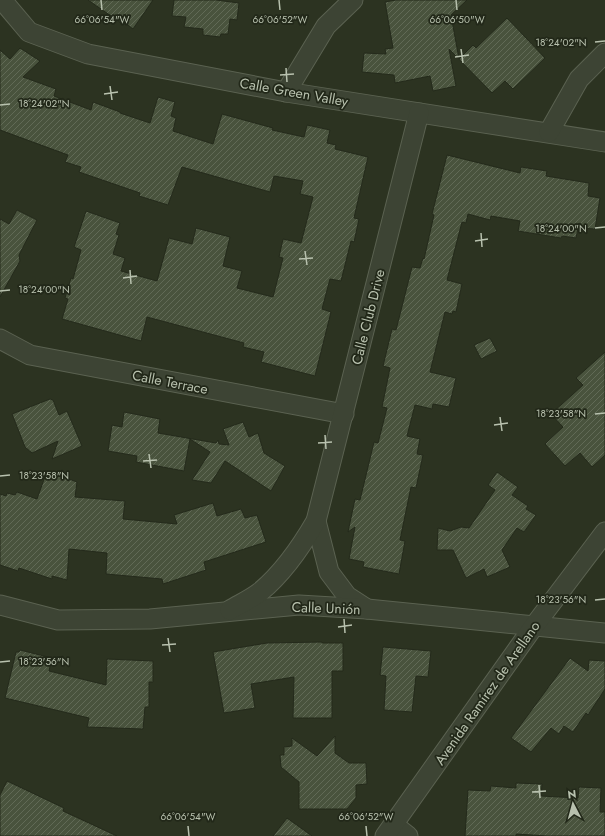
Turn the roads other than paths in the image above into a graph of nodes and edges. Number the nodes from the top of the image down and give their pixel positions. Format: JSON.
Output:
{"nodes":[{"id":1,"x":2,"y":0,"type":"edge"},
{"id":2,"x":353,"y":0,"type":"edge"},
{"id":3,"x":605,"y":53,"type":"edge"},
{"id":4,"x":286,"y":92,"type":"junction"},
{"id":5,"x":419,"y":113,"type":"junction"},
{"id":6,"x":549,"y":132,"type":"junction"},
{"id":7,"x":605,"y":142,"type":"edge"},
{"id":8,"x":0,"y":339,"type":"edge"},
{"id":9,"x":344,"y":414,"type":"junction"},
{"id":10,"x":316,"y":521,"type":"junction"},
{"id":11,"x":605,"y":532,"type":"edge"},
{"id":12,"x":0,"y":605,"type":"edge"},
{"id":13,"x":367,"y":609,"type":"junction"},
{"id":14,"x":226,"y":613,"type":"junction"},
{"id":15,"x":534,"y":626,"type":"junction"},
{"id":16,"x":605,"y":633,"type":"edge"},
{"id":17,"x":396,"y":832,"type":"edge"}],
"edges":[{"from":1,"to":4,"type":"street","name":"Calle Green Valley"},
{"from":2,"to":4,"type":"street"},
{"from":3,"to":6,"type":"street"},
{"from":4,"to":5,"type":"street","name":"Calle Green Valley"},
{"from":5,"to":6,"type":"street","name":"Calle Green Valley"},
{"from":5,"to":9,"type":"street","name":"Calle Club Drive"},
{"from":6,"to":7,"type":"street","name":"Calle Green Valley"},
{"from":8,"to":9,"type":"street","name":"Calle Terrace"},
{"from":9,"to":10,"type":"street","name":"Calle Club Drive"},
{"from":10,"to":13,"type":"street","name":"Calle Club Drive"},
{"from":10,"to":14,"type":"street","name":"Calle Club Drive"},
{"from":11,"to":15,"type":"street","name":"Avenida Ramírez de Arellano"},
{"from":12,"to":14,"type":"street","name":"Calle Unión"},
{"from":13,"to":14,"type":"street","name":"Calle Unión"},
{"from":13,"to":15,"type":"street","name":"Calle Unión"},
{"from":15,"to":16,"type":"street","name":"Calle Unión"},
{"from":15,"to":17,"type":"street","name":"Avenida Ramírez de Arellano"}]}
